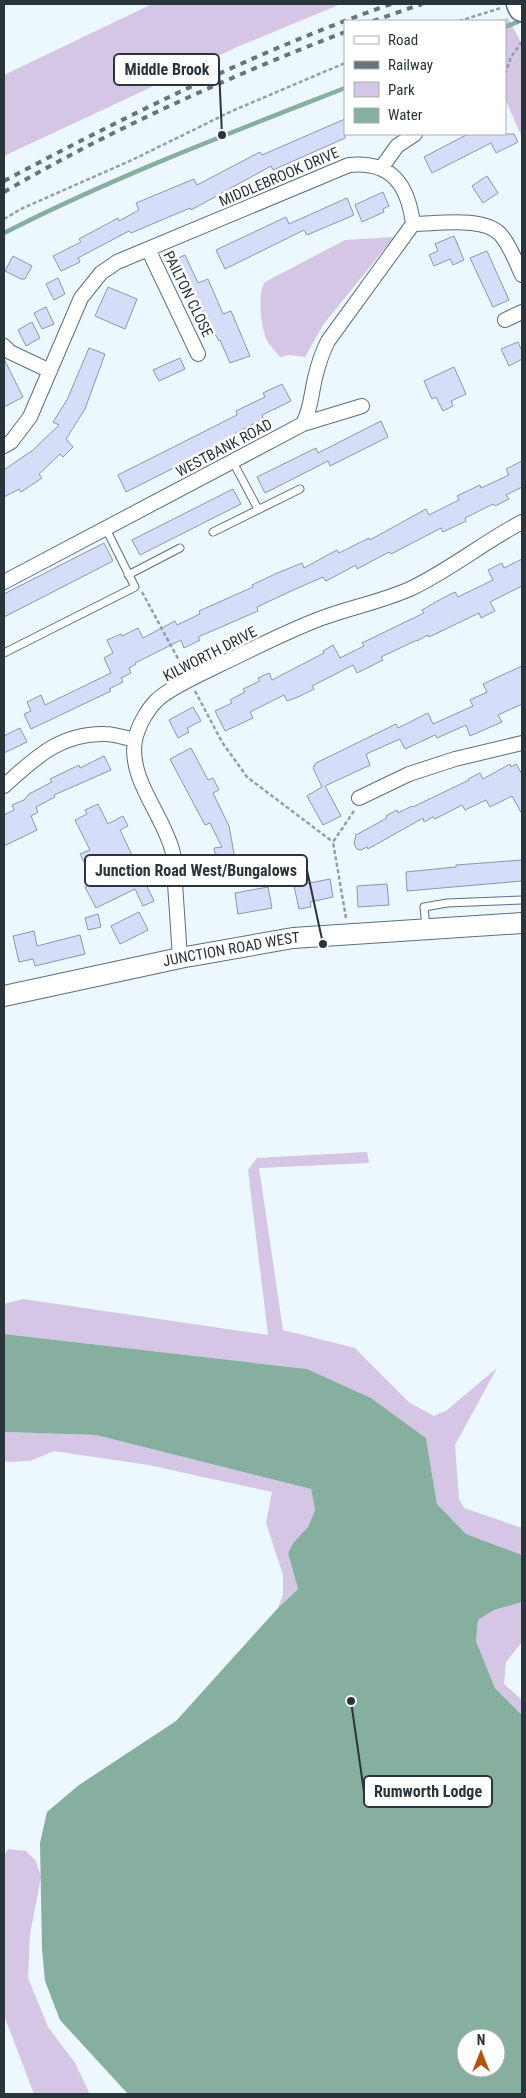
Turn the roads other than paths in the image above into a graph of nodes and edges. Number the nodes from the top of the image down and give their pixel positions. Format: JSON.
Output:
{"nodes":[{"id":1,"x":414,"y":135,"type":"edge"},
{"id":2,"x":382,"y":167,"type":"junction"},
{"id":3,"x":413,"y":224,"type":"junction"},
{"id":4,"x":148,"y":249,"type":"junction"},
{"id":5,"x":522,"y":275,"type":"edge"},
{"id":6,"x":522,"y":312,"type":"edge"},
{"id":7,"x":505,"y":320,"type":"dead end"},
{"id":8,"x":4,"y":346,"type":"edge"},
{"id":9,"x":198,"y":354,"type":"dead end"},
{"id":10,"x":50,"y":371,"type":"junction"},
{"id":11,"x":362,"y":406,"type":"dead end"},
{"id":12,"x":303,"y":424,"type":"junction"},
{"id":13,"x":4,"y":446,"type":"edge"},
{"id":14,"x":234,"y":462,"type":"junction"},
{"id":15,"x":300,"y":489,"type":"dead end"},
{"id":16,"x":258,"y":509,"type":"junction"},
{"id":17,"x":522,"y":522,"type":"edge"},
{"id":18,"x":106,"y":529,"type":"junction"},
{"id":19,"x":213,"y":532,"type":"dead end"},
{"id":20,"x":180,"y":548,"type":"dead end"},
{"id":21,"x":128,"y":575,"type":"junction"},
{"id":22,"x":4,"y":582,"type":"edge"},
{"id":23,"x":4,"y":653,"type":"edge"},
{"id":24,"x":135,"y":740,"type":"junction"},
{"id":25,"x":522,"y":743,"type":"edge"},
{"id":26,"x":4,"y":786,"type":"edge"},
{"id":27,"x":359,"y":798,"type":"road end"},
{"id":28,"x":522,"y":900,"type":"edge"},
{"id":29,"x":522,"y":923,"type":"edge"},
{"id":30,"x":426,"y":929,"type":"junction"},
{"id":31,"x":180,"y":958,"type":"junction"},
{"id":32,"x":4,"y":996,"type":"edge"}],
"edges":[{"from":1,"to":2,"type":"street"},
{"from":2,"to":3,"type":"street"},
{"from":2,"to":4,"type":"street","name":"MIDDLEBROOK DRIVE"},
{"from":3,"to":5,"type":"street"},
{"from":3,"to":12,"type":"street"},
{"from":4,"to":9,"type":"street","name":"PAILTON CLOSE"},
{"from":4,"to":10,"type":"street","name":"MIDDLEBROOK DRIVE"},
{"from":6,"to":7,"type":"street"},
{"from":8,"to":10,"type":"street"},
{"from":10,"to":13,"type":"street","name":"MIDDLEBROOK DRIVE"},
{"from":11,"to":12,"type":"street","name":"WESTBANK ROAD"},
{"from":12,"to":14,"type":"street","name":"WESTBANK ROAD"},
{"from":14,"to":16,"type":"lane"},
{"from":14,"to":18,"type":"street","name":"WESTBANK ROAD"},
{"from":15,"to":16,"type":"lane"},
{"from":16,"to":19,"type":"lane"},
{"from":17,"to":24,"type":"street","name":"KILWORTH DRIVE"},
{"from":18,"to":21,"type":"lane"},
{"from":18,"to":22,"type":"street","name":"WESTBANK ROAD"},
{"from":20,"to":21,"type":"lane"},
{"from":21,"to":23,"type":"lane"},
{"from":24,"to":26,"type":"street"},
{"from":24,"to":31,"type":"street","name":"KILWORTH DRIVE"},
{"from":25,"to":27,"type":"street"},
{"from":28,"to":30,"type":"lane"},
{"from":29,"to":30,"type":"street","name":"JUNCTION ROAD WEST"},
{"from":30,"to":31,"type":"street","name":"JUNCTION ROAD WEST"},
{"from":31,"to":32,"type":"street","name":"JUNCTION ROAD WEST"}]}
